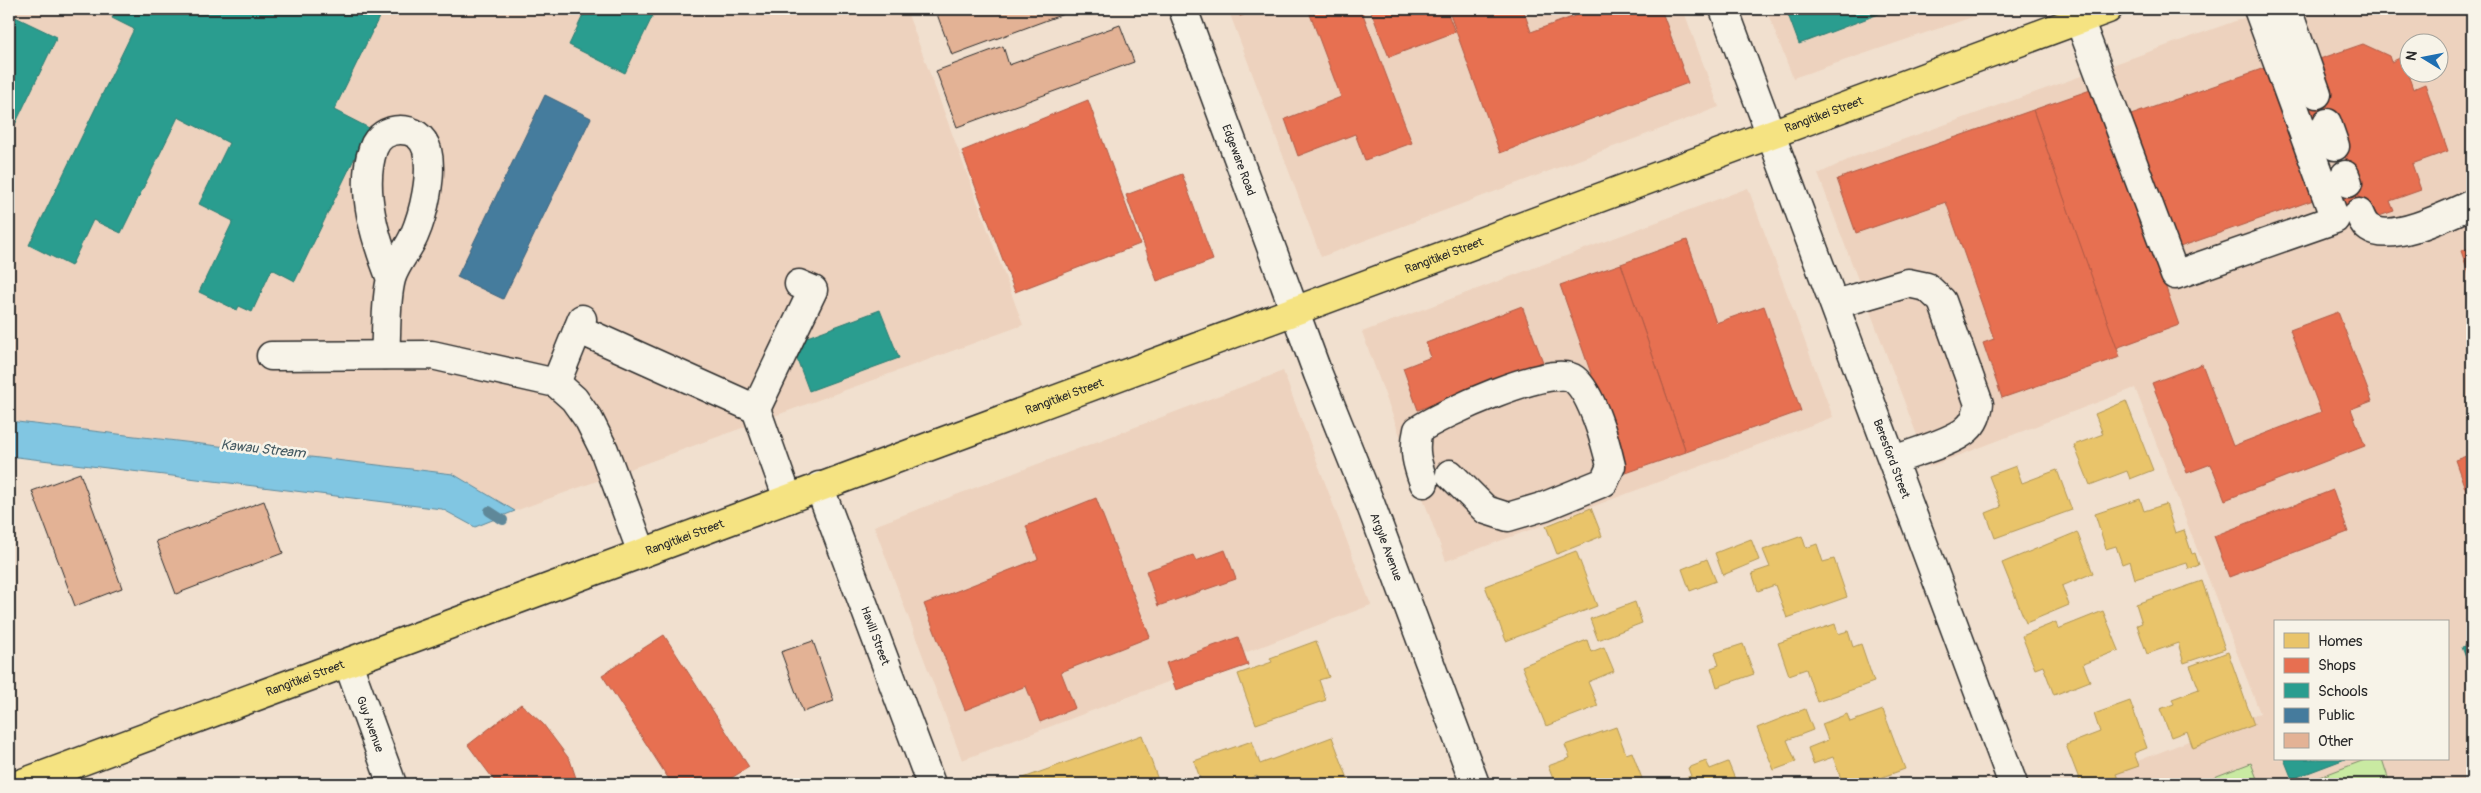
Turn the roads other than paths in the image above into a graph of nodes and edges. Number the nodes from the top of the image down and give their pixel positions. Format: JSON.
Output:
{"nodes":[{"id":1,"x":1183,"y":9,"type":"edge"},
{"id":2,"x":1724,"y":9,"type":"edge"},
{"id":3,"x":2108,"y":9,"type":"edge"},
{"id":4,"x":2258,"y":9,"type":"edge"},
{"id":5,"x":2287,"y":9,"type":"edge"},
{"id":6,"x":2080,"y":19,"type":"junction"},
{"id":7,"x":2317,"y":94,"type":"dead end"},
{"id":8,"x":1771,"y":133,"type":"junction"},
{"id":9,"x":2472,"y":204,"type":"edge"},
{"id":10,"x":2359,"y":212,"type":"dead end"},
{"id":11,"x":391,"y":279,"type":"dead end"},
{"id":12,"x":799,"y":284,"type":"dead end"},
{"id":13,"x":1836,"y":304,"type":"junction"},
{"id":14,"x":1295,"y":310,"type":"junction"},
{"id":15,"x":385,"y":355,"type":"junction"},
{"id":16,"x":271,"y":356,"type":"dead end"},
{"id":17,"x":556,"y":383,"type":"junction"},
{"id":18,"x":756,"y":409,"type":"junction"},
{"id":19,"x":1894,"y":460,"type":"junction"},
{"id":20,"x":1450,"y":474,"type":"dead end"},
{"id":21,"x":1424,"y":483,"type":"dead end"},
{"id":22,"x":819,"y":486,"type":"junction"},
{"id":23,"x":788,"y":499,"type":"junction"},
{"id":24,"x":642,"y":553,"type":"junction"},
{"id":25,"x":348,"y":663,"type":"junction"},
{"id":26,"x":20,"y":784,"type":"edge"},
{"id":27,"x":392,"y":784,"type":"edge"},
{"id":28,"x":931,"y":784,"type":"edge"},
{"id":29,"x":1475,"y":784,"type":"edge"},
{"id":30,"x":2013,"y":784,"type":"edge"}],
"edges":[{"from":1,"to":14,"type":"street","name":"Edgeware Road"},
{"from":2,"to":8,"type":"street","name":"Beresford Street"},
{"from":3,"to":6,"type":"highway","name":"Rangitikei Street"},
{"from":4,"to":6,"type":"street"},
{"from":5,"to":7,"type":"street"},
{"from":6,"to":8,"type":"highway","name":"Rangitikei Street"},
{"from":8,"to":13,"type":"street","name":"Beresford Street"},
{"from":8,"to":14,"type":"highway","name":"Rangitikei Street"},
{"from":9,"to":10,"type":"street"},
{"from":11,"to":15,"type":"street"},
{"from":12,"to":18,"type":"street"},
{"from":13,"to":19,"type":"street","name":"Beresford Street"},
{"from":13,"to":19,"type":"street"},
{"from":14,"to":22,"type":"highway","name":"Rangitikei Street"},
{"from":14,"to":29,"type":"street","name":"Argyle Avenue"},
{"from":15,"to":16,"type":"street"},
{"from":15,"to":17,"type":"street"},
{"from":17,"to":18,"type":"street"},
{"from":17,"to":24,"type":"street"},
{"from":18,"to":23,"type":"street"},
{"from":19,"to":30,"type":"street","name":"Beresford Street"},
{"from":20,"to":21,"type":"street"},
{"from":22,"to":23,"type":"highway","name":"Rangitikei Street"},
{"from":22,"to":28,"type":"street","name":"Havill Street"},
{"from":23,"to":24,"type":"highway","name":"Rangitikei Street"},
{"from":24,"to":25,"type":"highway","name":"Rangitikei Street"},
{"from":25,"to":26,"type":"highway","name":"Rangitikei Street"},
{"from":25,"to":27,"type":"street","name":"Guy Avenue"}]}
